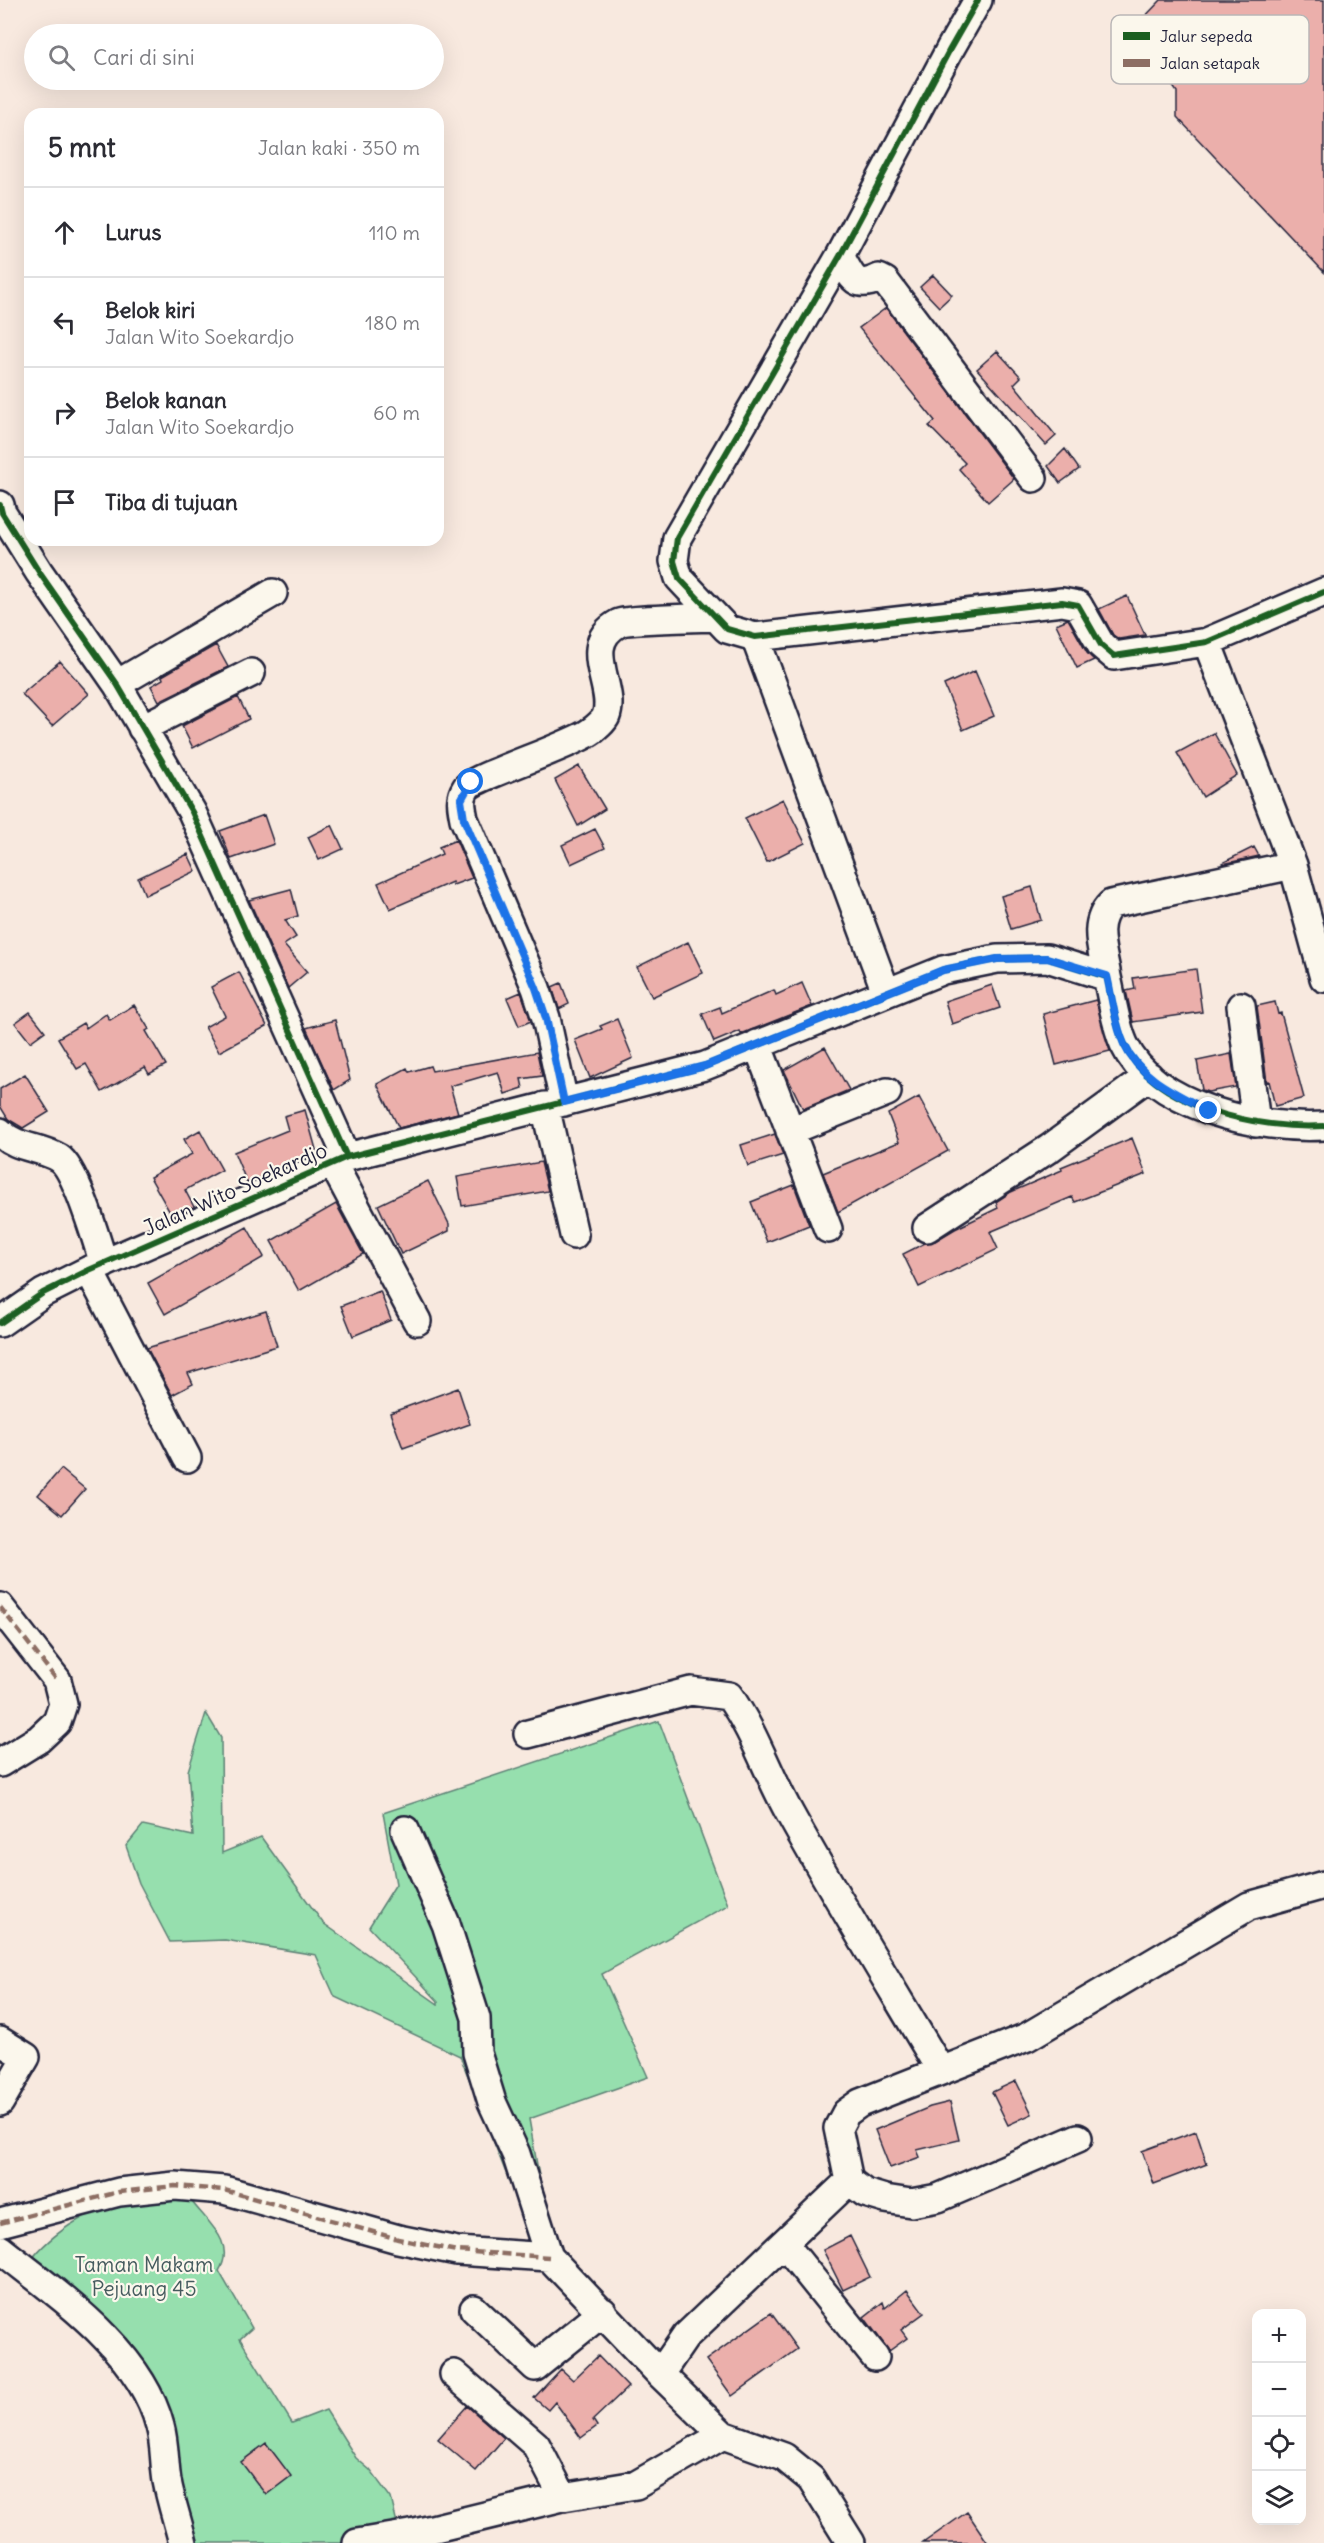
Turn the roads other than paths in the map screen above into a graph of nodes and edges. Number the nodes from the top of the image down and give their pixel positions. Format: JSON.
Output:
{"nodes":[{"id":1,"x":978,"y":0,"type":"edge"},
{"id":2,"x":840,"y":256,"type":"junction"},
{"id":3,"x":1033,"y":478,"type":"dead end"},
{"id":4,"x":0,"y":505,"type":"edge"},
{"id":5,"x":1324,"y":592,"type":"edge"},
{"id":6,"x":273,"y":593,"type":"dead end"},
{"id":7,"x":715,"y":617,"type":"junction"},
{"id":8,"x":755,"y":637,"type":"junction"},
{"id":9,"x":1207,"y":642,"type":"junction"},
{"id":10,"x":251,"y":673,"type":"dead end"},
{"id":11,"x":117,"y":684,"type":"junction"},
{"id":12,"x":142,"y":728,"type":"junction"},
{"id":13,"x":1293,"y":865,"type":"junction"},
{"id":14,"x":1107,"y":976,"type":"junction"},
{"id":15,"x":1324,"y":978,"type":"edge"},
{"id":16,"x":886,"y":992,"type":"junction"},
{"id":17,"x":1240,"y":1006,"type":"dead end"},
{"id":18,"x":757,"y":1044,"type":"junction"},
{"id":19,"x":1149,"y":1076,"type":"junction"},
{"id":20,"x":888,"y":1092,"type":"dead end"},
{"id":21,"x":555,"y":1104,"type":"junction"},
{"id":22,"x":1256,"y":1123,"type":"junction"},
{"id":23,"x":1324,"y":1126,"type":"edge"},
{"id":24,"x":790,"y":1131,"type":"junction"},
{"id":25,"x":0,"y":1132,"type":"edge"},
{"id":26,"x":340,"y":1160,"type":"junction"},
{"id":27,"x":927,"y":1228,"type":"dead end"},
{"id":28,"x":828,"y":1229,"type":"dead end"},
{"id":29,"x":574,"y":1235,"type":"dead end"},
{"id":30,"x":97,"y":1267,"type":"junction"},
{"id":31,"x":417,"y":1321,"type":"dead end"},
{"id":32,"x":0,"y":1323,"type":"edge"},
{"id":33,"x":187,"y":1458,"type":"dead end"},
{"id":34,"x":0,"y":1607,"type":"edge"},
{"id":35,"x":528,"y":1734,"type":"dead end"},
{"id":36,"x":0,"y":1763,"type":"edge"},
{"id":37,"x":405,"y":1830,"type":"dead end"},
{"id":38,"x":1324,"y":1885,"type":"edge"},
{"id":39,"x":0,"y":2041,"type":"edge"},
{"id":40,"x":941,"y":2070,"type":"junction"},
{"id":41,"x":0,"y":2102,"type":"edge"},
{"id":42,"x":1078,"y":2138,"type":"dead end"},
{"id":43,"x":849,"y":2181,"type":"junction"},
{"id":44,"x":0,"y":2223,"type":"edge"},
{"id":45,"x":784,"y":2245,"type":"junction"},
{"id":46,"x":0,"y":2249,"type":"edge"},
{"id":47,"x":549,"y":2257,"type":"junction"},
{"id":48,"x":474,"y":2309,"type":"dead end"},
{"id":49,"x":603,"y":2312,"type":"junction"},
{"id":50,"x":875,"y":2357,"type":"dead end"},
{"id":51,"x":454,"y":2374,"type":"dead end"},
{"id":52,"x":660,"y":2374,"type":"junction"},
{"id":53,"x":723,"y":2436,"type":"junction"},
{"id":54,"x":563,"y":2497,"type":"junction"},
{"id":55,"x":183,"y":2543,"type":"edge"},
{"id":56,"x":357,"y":2543,"type":"edge"},
{"id":57,"x":851,"y":2543,"type":"edge"}],
"edges":[{"from":1,"to":2,"type":"street"},
{"from":2,"to":3,"type":"street"},
{"from":2,"to":7,"type":"street"},
{"from":4,"to":11,"type":"street"},
{"from":5,"to":9,"type":"street"},
{"from":6,"to":11,"type":"street"},
{"from":7,"to":8,"type":"street"},
{"from":7,"to":21,"type":"street"},
{"from":8,"to":9,"type":"street"},
{"from":8,"to":16,"type":"street"},
{"from":9,"to":13,"type":"street"},
{"from":10,"to":12,"type":"street"},
{"from":11,"to":12,"type":"street"},
{"from":12,"to":26,"type":"street"},
{"from":13,"to":14,"type":"street"},
{"from":13,"to":15,"type":"street"},
{"from":14,"to":16,"type":"street","name":"Jalan Wito Soekardjo"},
{"from":14,"to":19,"type":"street"},
{"from":16,"to":18,"type":"street","name":"Jalan Wito Soekardjo"},
{"from":17,"to":22,"type":"street"},
{"from":18,"to":21,"type":"street","name":"Jalan Wito Soekardjo"},
{"from":18,"to":24,"type":"street"},
{"from":19,"to":22,"type":"street"},
{"from":19,"to":27,"type":"street"},
{"from":20,"to":24,"type":"street"},
{"from":21,"to":26,"type":"street","name":"Jalan Wito Soekardjo"},
{"from":21,"to":29,"type":"street"},
{"from":22,"to":23,"type":"street"},
{"from":24,"to":28,"type":"street"},
{"from":25,"to":30,"type":"street"},
{"from":26,"to":30,"type":"street","name":"Jalan Wito Soekardjo"},
{"from":26,"to":31,"type":"street"},
{"from":30,"to":32,"type":"street","name":"Jalan Wito Soekardjo"},
{"from":30,"to":33,"type":"street"},
{"from":34,"to":36,"type":"street"},
{"from":35,"to":40,"type":"street"},
{"from":37,"to":47,"type":"street"},
{"from":38,"to":40,"type":"street"},
{"from":39,"to":41,"type":"street"},
{"from":40,"to":43,"type":"street"},
{"from":42,"to":43,"type":"street"},
{"from":43,"to":45,"type":"street"},
{"from":44,"to":47,"type":"street"},
{"from":45,"to":50,"type":"street"},
{"from":45,"to":52,"type":"street"},
{"from":46,"to":55,"type":"street"},
{"from":47,"to":49,"type":"street"},
{"from":48,"to":49,"type":"street"},
{"from":49,"to":52,"type":"street"},
{"from":51,"to":54,"type":"street"},
{"from":52,"to":53,"type":"street"},
{"from":53,"to":54,"type":"street"},
{"from":53,"to":57,"type":"street"},
{"from":54,"to":56,"type":"street"}]}
